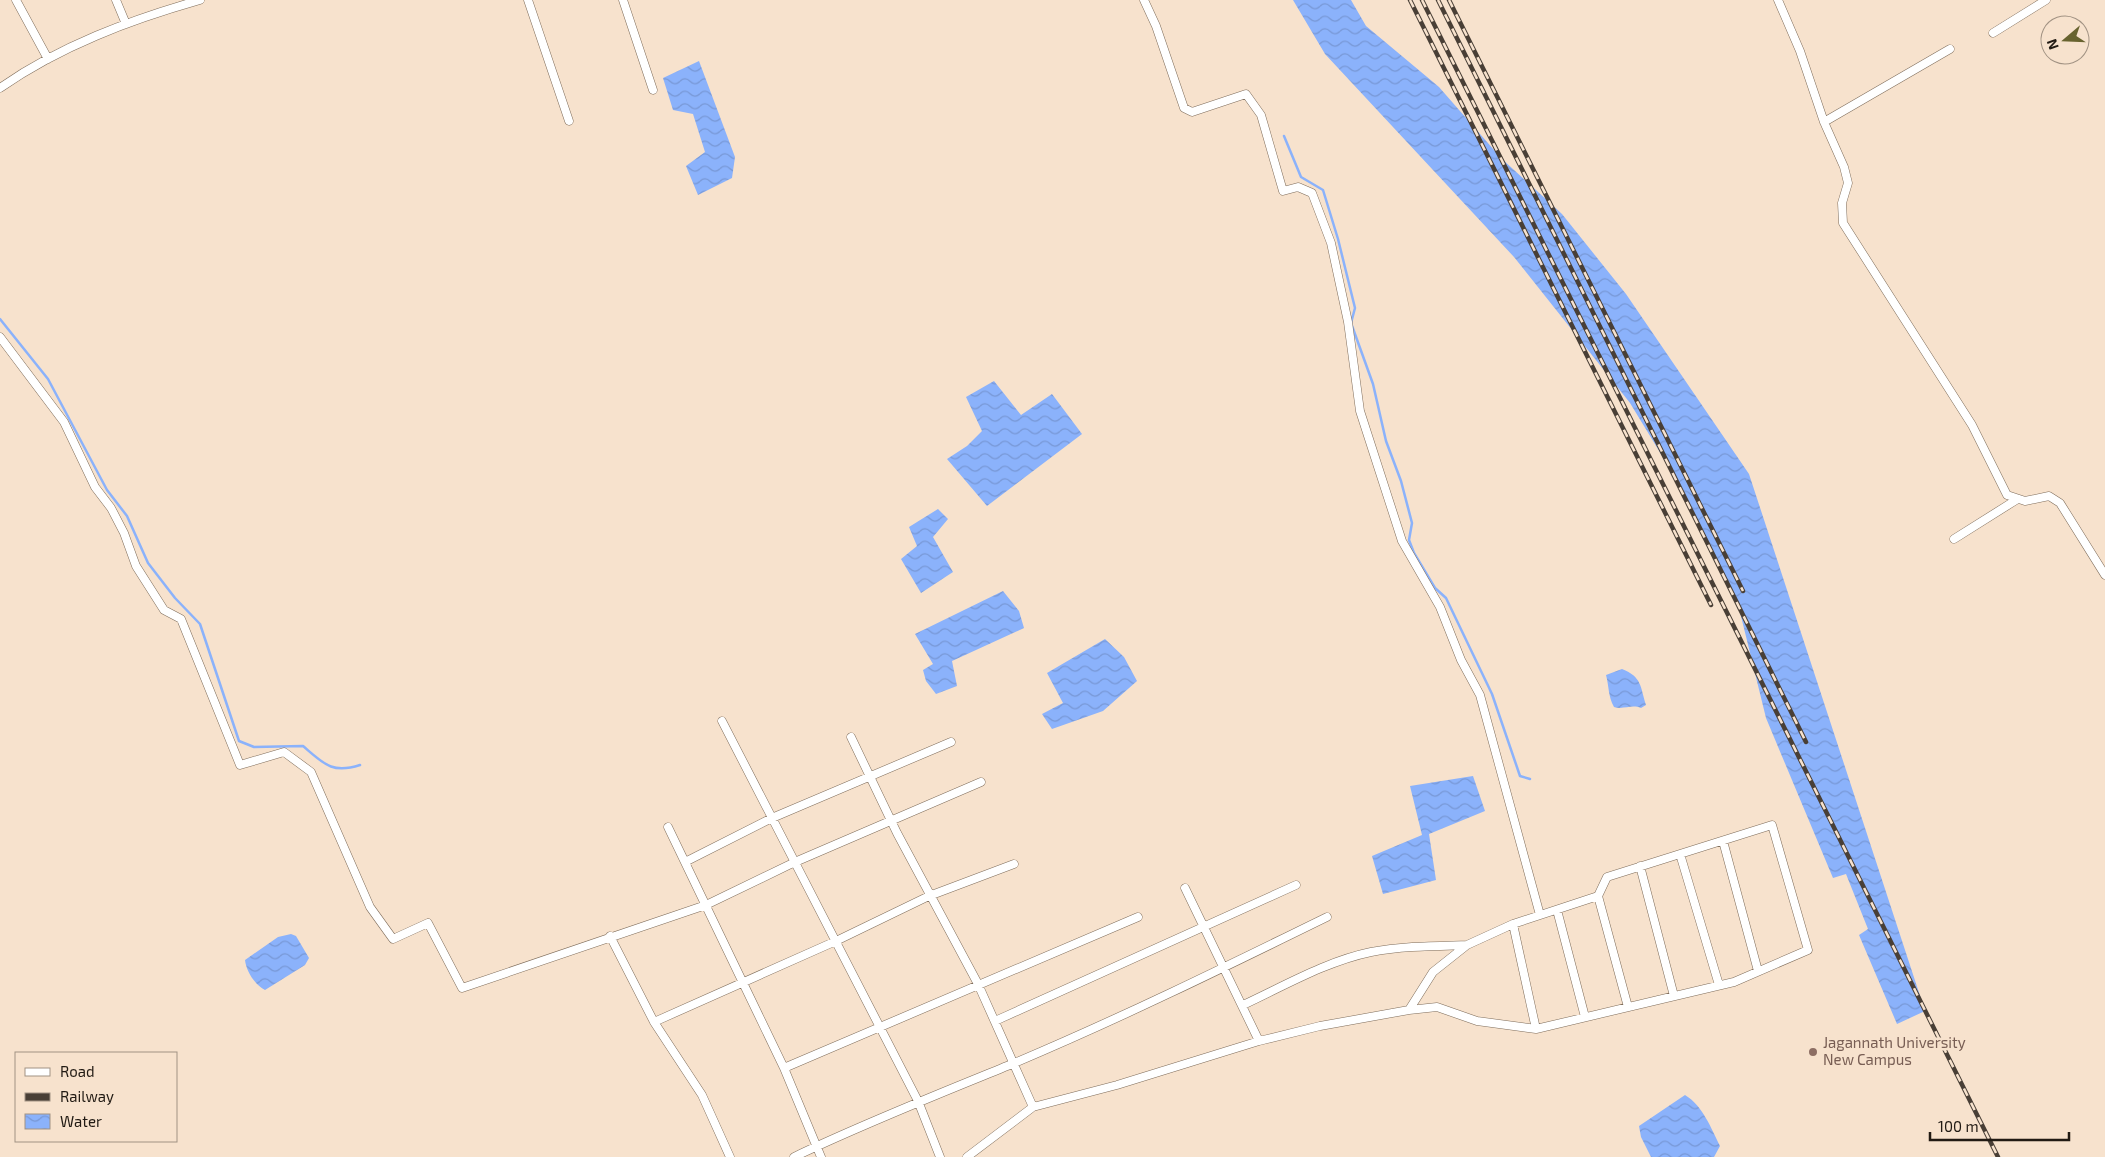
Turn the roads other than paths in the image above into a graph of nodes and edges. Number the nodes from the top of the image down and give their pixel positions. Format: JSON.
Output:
{"nodes":[{"id":1,"x":16,"y":0,"type":"edge"},
{"id":2,"x":116,"y":0,"type":"edge"},
{"id":3,"x":200,"y":0,"type":"edge"},
{"id":4,"x":528,"y":0,"type":"edge"},
{"id":5,"x":623,"y":0,"type":"edge"},
{"id":6,"x":1144,"y":0,"type":"edge"},
{"id":7,"x":1778,"y":0,"type":"edge"},
{"id":8,"x":2046,"y":0,"type":"edge"},
{"id":9,"x":126,"y":24,"type":"junction"},
{"id":10,"x":1993,"y":33,"type":"dead end"},
{"id":11,"x":1950,"y":49,"type":"dead end"},
{"id":12,"x":48,"y":59,"type":"junction"},
{"id":13,"x":0,"y":88,"type":"edge"},
{"id":14,"x":653,"y":90,"type":"dead end"},
{"id":15,"x":568,"y":121,"type":"dead end"},
{"id":16,"x":1824,"y":122,"type":"junction"},
{"id":17,"x":0,"y":337,"type":"edge"},
{"id":18,"x":2016,"y":500,"type":"junction"},
{"id":19,"x":1954,"y":538,"type":"dead end"},
{"id":20,"x":2105,"y":575,"type":"edge"},
{"id":21,"x":722,"y":721,"type":"dead end"},
{"id":22,"x":851,"y":737,"type":"dead end"},
{"id":23,"x":951,"y":742,"type":"dead end"},
{"id":24,"x":870,"y":777,"type":"junction"},
{"id":25,"x":981,"y":782,"type":"dead end"},
{"id":26,"x":772,"y":818,"type":"junction"},
{"id":27,"x":891,"y":821,"type":"junction"},
{"id":28,"x":668,"y":827,"type":"dead end"},
{"id":29,"x":1723,"y":841,"type":"junction"},
{"id":30,"x":1680,"y":854,"type":"junction"},
{"id":31,"x":685,"y":862,"type":"junction"},
{"id":32,"x":795,"y":862,"type":"junction"},
{"id":33,"x":1014,"y":864,"type":"dead end"},
{"id":34,"x":1640,"y":866,"type":"junction"},
{"id":35,"x":1296,"y":886,"type":"dead end"},
{"id":36,"x":1185,"y":888,"type":"dead end"},
{"id":37,"x":929,"y":896,"type":"junction"},
{"id":38,"x":1598,"y":896,"type":"junction"},
{"id":39,"x":706,"y":905,"type":"junction"},
{"id":40,"x":1557,"y":910,"type":"junction"},
{"id":41,"x":1540,"y":915,"type":"junction"},
{"id":42,"x":1138,"y":917,"type":"dead end"},
{"id":43,"x":1327,"y":917,"type":"dead end"},
{"id":44,"x":1512,"y":924,"type":"junction"},
{"id":45,"x":1203,"y":925,"type":"junction"},
{"id":46,"x":610,"y":936,"type":"junction"},
{"id":47,"x":836,"y":941,"type":"junction"},
{"id":48,"x":1468,"y":946,"type":"junction"},
{"id":49,"x":1224,"y":968,"type":"junction"},
{"id":50,"x":1758,"y":971,"type":"junction"},
{"id":51,"x":742,"y":983,"type":"junction"},
{"id":52,"x":978,"y":984,"type":"junction"},
{"id":53,"x":1719,"y":985,"type":"junction"},
{"id":54,"x":1674,"y":996,"type":"junction"},
{"id":55,"x":1243,"y":1005,"type":"junction"},
{"id":56,"x":1628,"y":1007,"type":"junction"},
{"id":57,"x":1409,"y":1010,"type":"junction"},
{"id":58,"x":1585,"y":1017,"type":"junction"},
{"id":59,"x":995,"y":1021,"type":"junction"},
{"id":60,"x":654,"y":1022,"type":"junction"},
{"id":61,"x":880,"y":1028,"type":"junction"},
{"id":62,"x":1536,"y":1029,"type":"junction"},
{"id":63,"x":1259,"y":1041,"type":"junction"},
{"id":64,"x":1013,"y":1063,"type":"junction"},
{"id":65,"x":784,"y":1068,"type":"junction"},
{"id":66,"x":918,"y":1101,"type":"junction"},
{"id":67,"x":1033,"y":1107,"type":"junction"},
{"id":68,"x":816,"y":1146,"type":"junction"},
{"id":69,"x":730,"y":1157,"type":"edge"},
{"id":70,"x":794,"y":1157,"type":"edge"},
{"id":71,"x":821,"y":1157,"type":"edge"},
{"id":72,"x":940,"y":1157,"type":"edge"},
{"id":73,"x":967,"y":1157,"type":"edge"}],
"edges":[{"from":1,"to":12,"type":"street"},
{"from":2,"to":9,"type":"street"},
{"from":3,"to":9,"type":"street"},
{"from":4,"to":15,"type":"street"},
{"from":5,"to":14,"type":"street"},
{"from":6,"to":41,"type":"street"},
{"from":7,"to":16,"type":"street"},
{"from":8,"to":10,"type":"street"},
{"from":9,"to":12,"type":"street"},
{"from":11,"to":16,"type":"street"},
{"from":12,"to":13,"type":"street"},
{"from":16,"to":18,"type":"street"},
{"from":17,"to":46,"type":"street"},
{"from":18,"to":19,"type":"street"},
{"from":18,"to":20,"type":"street"},
{"from":21,"to":26,"type":"street"},
{"from":22,"to":24,"type":"street"},
{"from":23,"to":24,"type":"street"},
{"from":24,"to":26,"type":"street"},
{"from":24,"to":27,"type":"street"},
{"from":25,"to":27,"type":"street"},
{"from":26,"to":31,"type":"street"},
{"from":26,"to":32,"type":"street"},
{"from":27,"to":32,"type":"street"},
{"from":27,"to":37,"type":"street"},
{"from":28,"to":31,"type":"street"},
{"from":29,"to":30,"type":"street"},
{"from":29,"to":50,"type":"street"},
{"from":29,"to":50,"type":"street"},
{"from":30,"to":34,"type":"street"},
{"from":30,"to":53,"type":"street"},
{"from":31,"to":39,"type":"street"},
{"from":32,"to":39,"type":"street"},
{"from":32,"to":47,"type":"street"},
{"from":33,"to":37,"type":"street"},
{"from":34,"to":38,"type":"street"},
{"from":34,"to":54,"type":"street"},
{"from":35,"to":45,"type":"street"},
{"from":36,"to":45,"type":"street"},
{"from":37,"to":47,"type":"street"},
{"from":37,"to":52,"type":"street"},
{"from":38,"to":40,"type":"street"},
{"from":38,"to":56,"type":"street"},
{"from":39,"to":46,"type":"street"},
{"from":39,"to":51,"type":"street"},
{"from":40,"to":41,"type":"street"},
{"from":40,"to":58,"type":"street"},
{"from":41,"to":44,"type":"street"},
{"from":42,"to":52,"type":"street"},
{"from":43,"to":49,"type":"street"},
{"from":44,"to":48,"type":"street"},
{"from":44,"to":62,"type":"street"},
{"from":45,"to":49,"type":"street"},
{"from":45,"to":59,"type":"street"},
{"from":46,"to":60,"type":"street"},
{"from":47,"to":51,"type":"street"},
{"from":47,"to":61,"type":"street"},
{"from":48,"to":55,"type":"street"},
{"from":48,"to":57,"type":"street"},
{"from":49,"to":55,"type":"street"},
{"from":49,"to":64,"type":"street"},
{"from":50,"to":53,"type":"street"},
{"from":51,"to":60,"type":"street"},
{"from":51,"to":65,"type":"street"},
{"from":52,"to":59,"type":"street"},
{"from":52,"to":61,"type":"street"},
{"from":53,"to":54,"type":"street"},
{"from":54,"to":56,"type":"street"},
{"from":55,"to":63,"type":"street"},
{"from":56,"to":58,"type":"street"},
{"from":57,"to":62,"type":"street"},
{"from":57,"to":63,"type":"street"},
{"from":58,"to":62,"type":"street"},
{"from":59,"to":64,"type":"street"},
{"from":60,"to":69,"type":"street"},
{"from":61,"to":65,"type":"street"},
{"from":61,"to":66,"type":"street"},
{"from":63,"to":67,"type":"street"},
{"from":64,"to":66,"type":"street"},
{"from":64,"to":67,"type":"street"},
{"from":65,"to":68,"type":"street"},
{"from":66,"to":68,"type":"street"},
{"from":66,"to":72,"type":"street"},
{"from":67,"to":73,"type":"street"},
{"from":68,"to":70,"type":"street"},
{"from":68,"to":71,"type":"street"}]}
